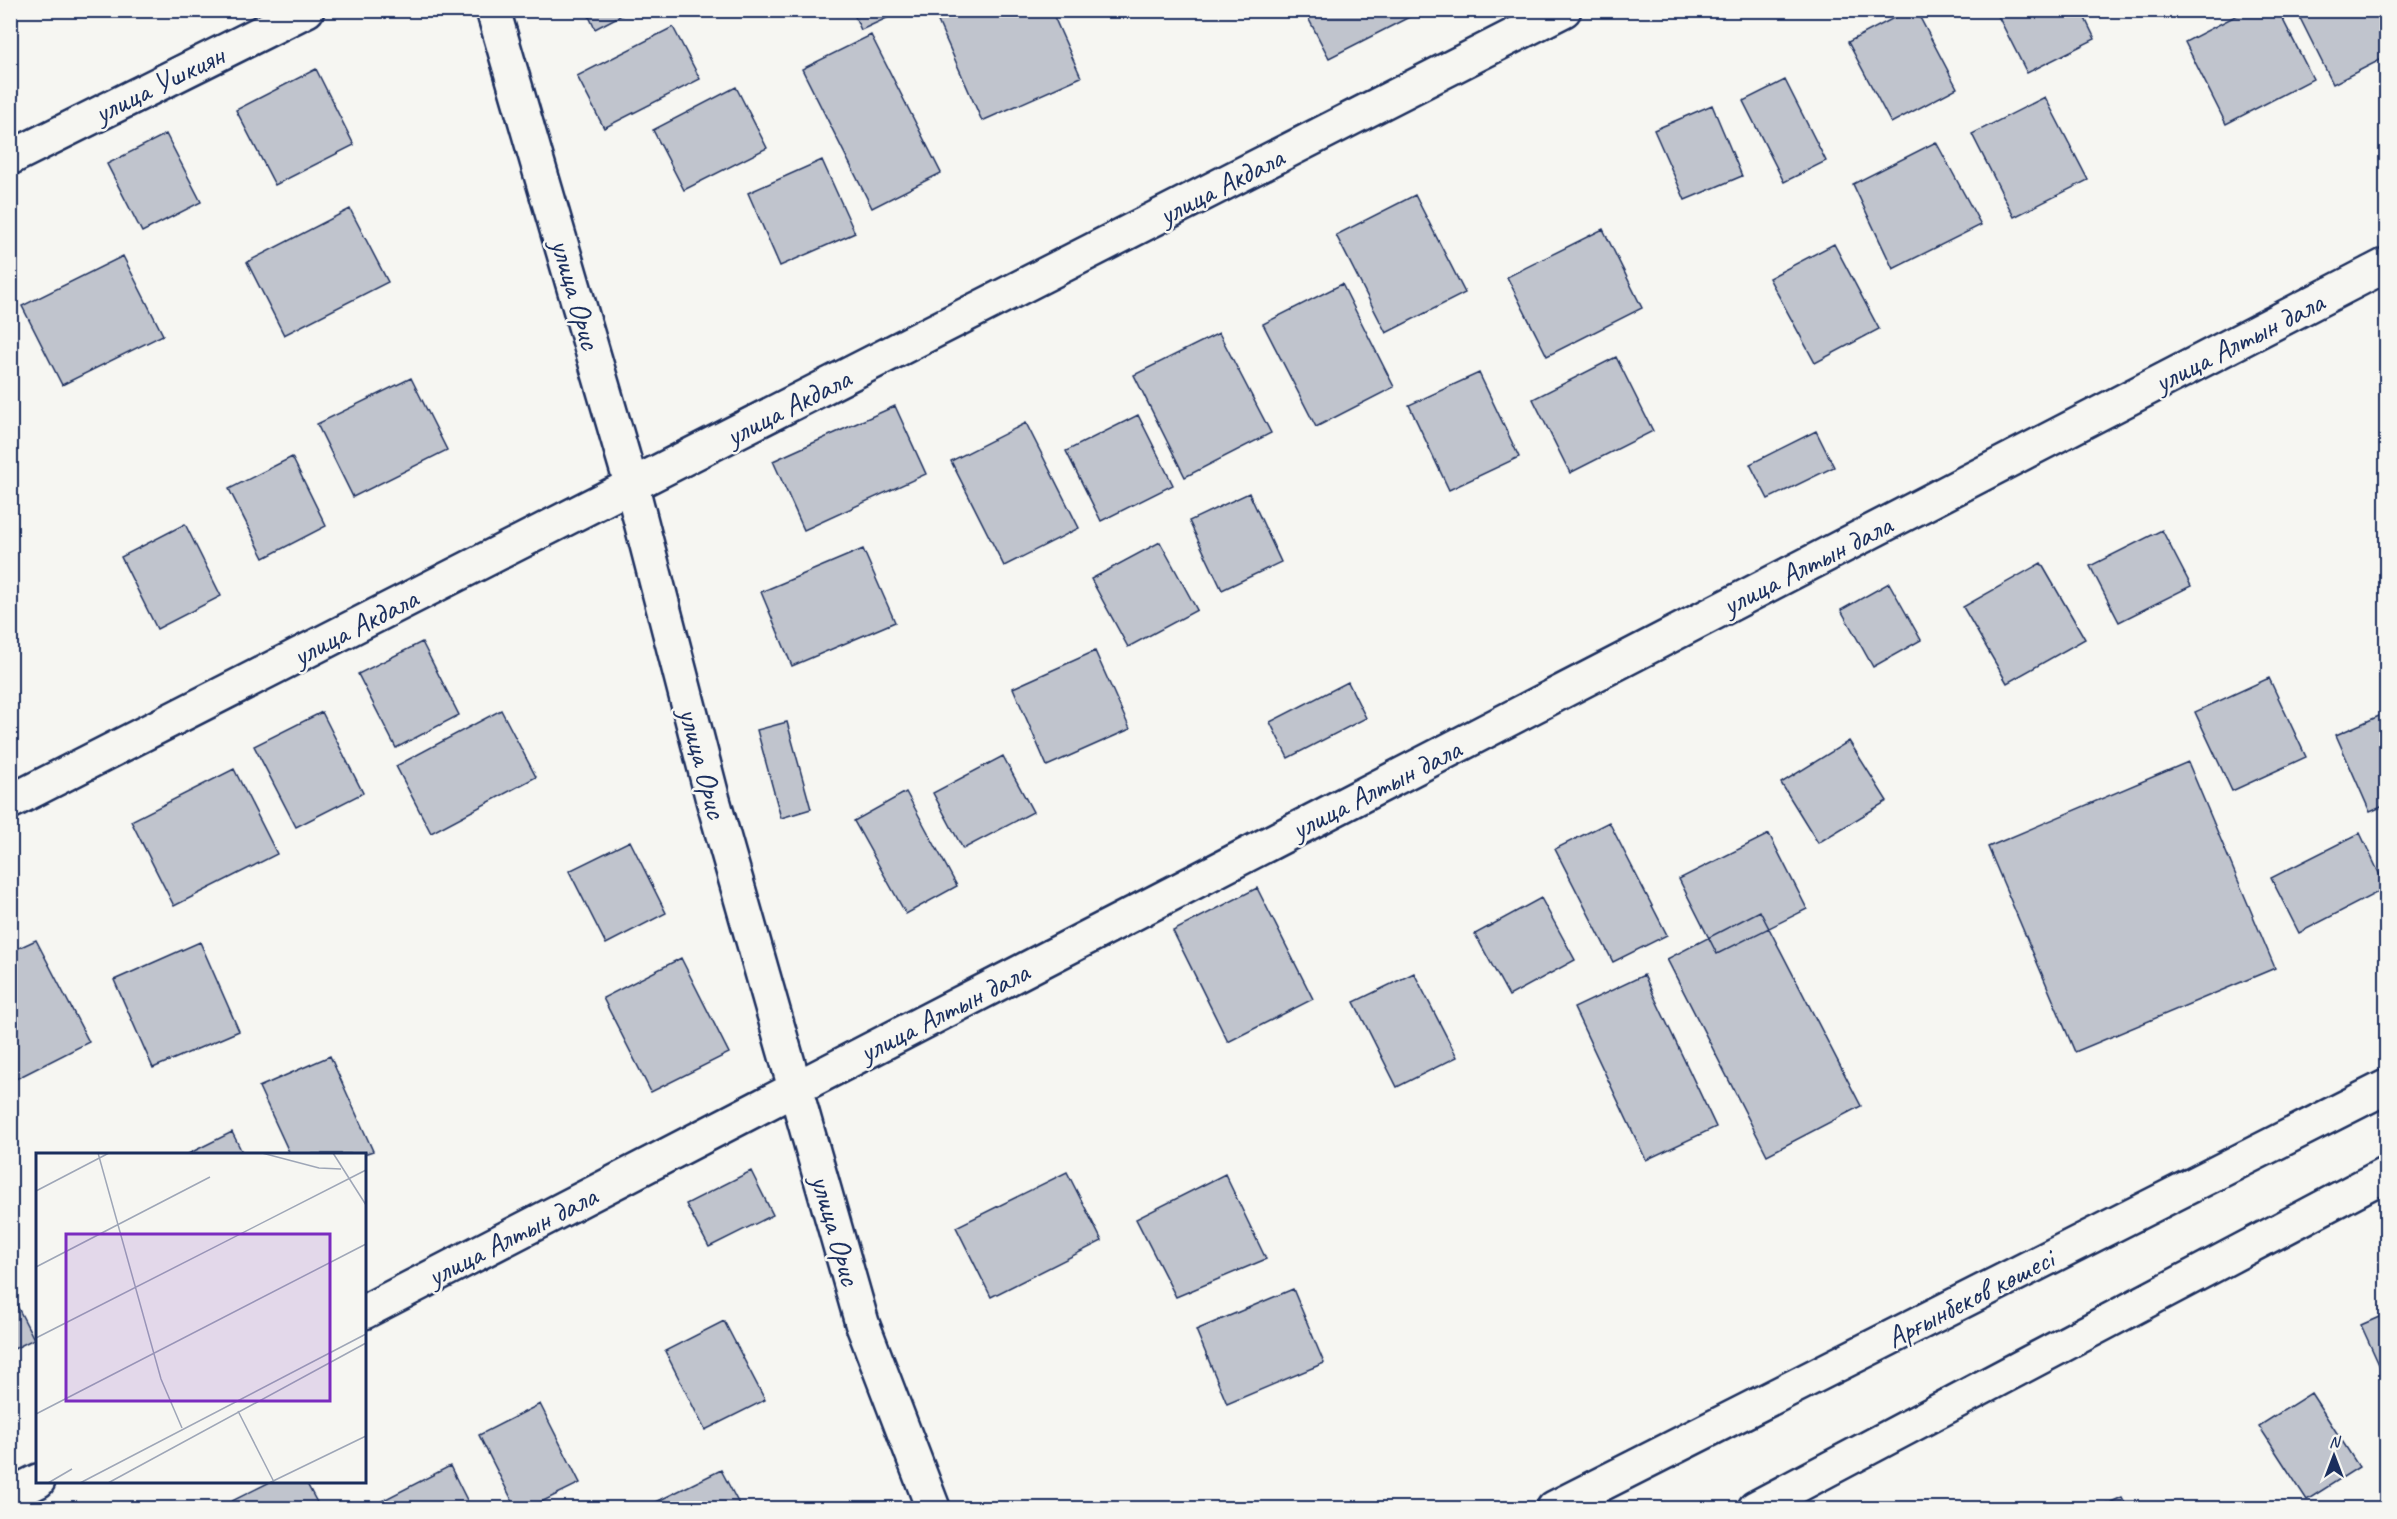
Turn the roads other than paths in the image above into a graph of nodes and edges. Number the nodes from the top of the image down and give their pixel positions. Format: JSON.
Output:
{"nodes":[{"id":1,"x":307,"y":10,"type":"edge"},
{"id":2,"x":493,"y":10,"type":"edge"},
{"id":3,"x":1564,"y":10,"type":"edge"},
{"id":4,"x":10,"y":158,"type":"edge"},
{"id":5,"x":2386,"y":265,"type":"edge"},
{"id":6,"x":632,"y":487,"type":"junction"},
{"id":7,"x":10,"y":802,"type":"edge"},
{"id":8,"x":2386,"y":1087,"type":"edge"},
{"id":9,"x":796,"y":1089,"type":"junction"},
{"id":10,"x":2386,"y":1174,"type":"edge"},
{"id":11,"x":366,"y":1311,"type":"edge"},
{"id":12,"x":36,"y":1482,"type":"edge"},
{"id":13,"x":10,"y":1495,"type":"edge"},
{"id":14,"x":933,"y":1509,"type":"edge"},
{"id":15,"x":1554,"y":1509,"type":"edge"},
{"id":16,"x":1755,"y":1509,"type":"edge"}],
"edges":[{"from":1,"to":4,"type":"street","name":"улица Ушкиян"},
{"from":2,"to":6,"type":"street","name":"улица Орис"},
{"from":3,"to":6,"type":"street","name":"улица Акдала"},
{"from":5,"to":9,"type":"street","name":"улица Алтын дала"},
{"from":6,"to":7,"type":"street","name":"улица Акдала"},
{"from":6,"to":9,"type":"street","name":"улица Орис"},
{"from":8,"to":15,"type":"street","name":"Арғынбеков көшесі"},
{"from":9,"to":11,"type":"street","name":"улица Алтын дала"},
{"from":9,"to":14,"type":"street","name":"улица Орис"},
{"from":10,"to":16,"type":"street"},
{"from":12,"to":13,"type":"street"}]}
